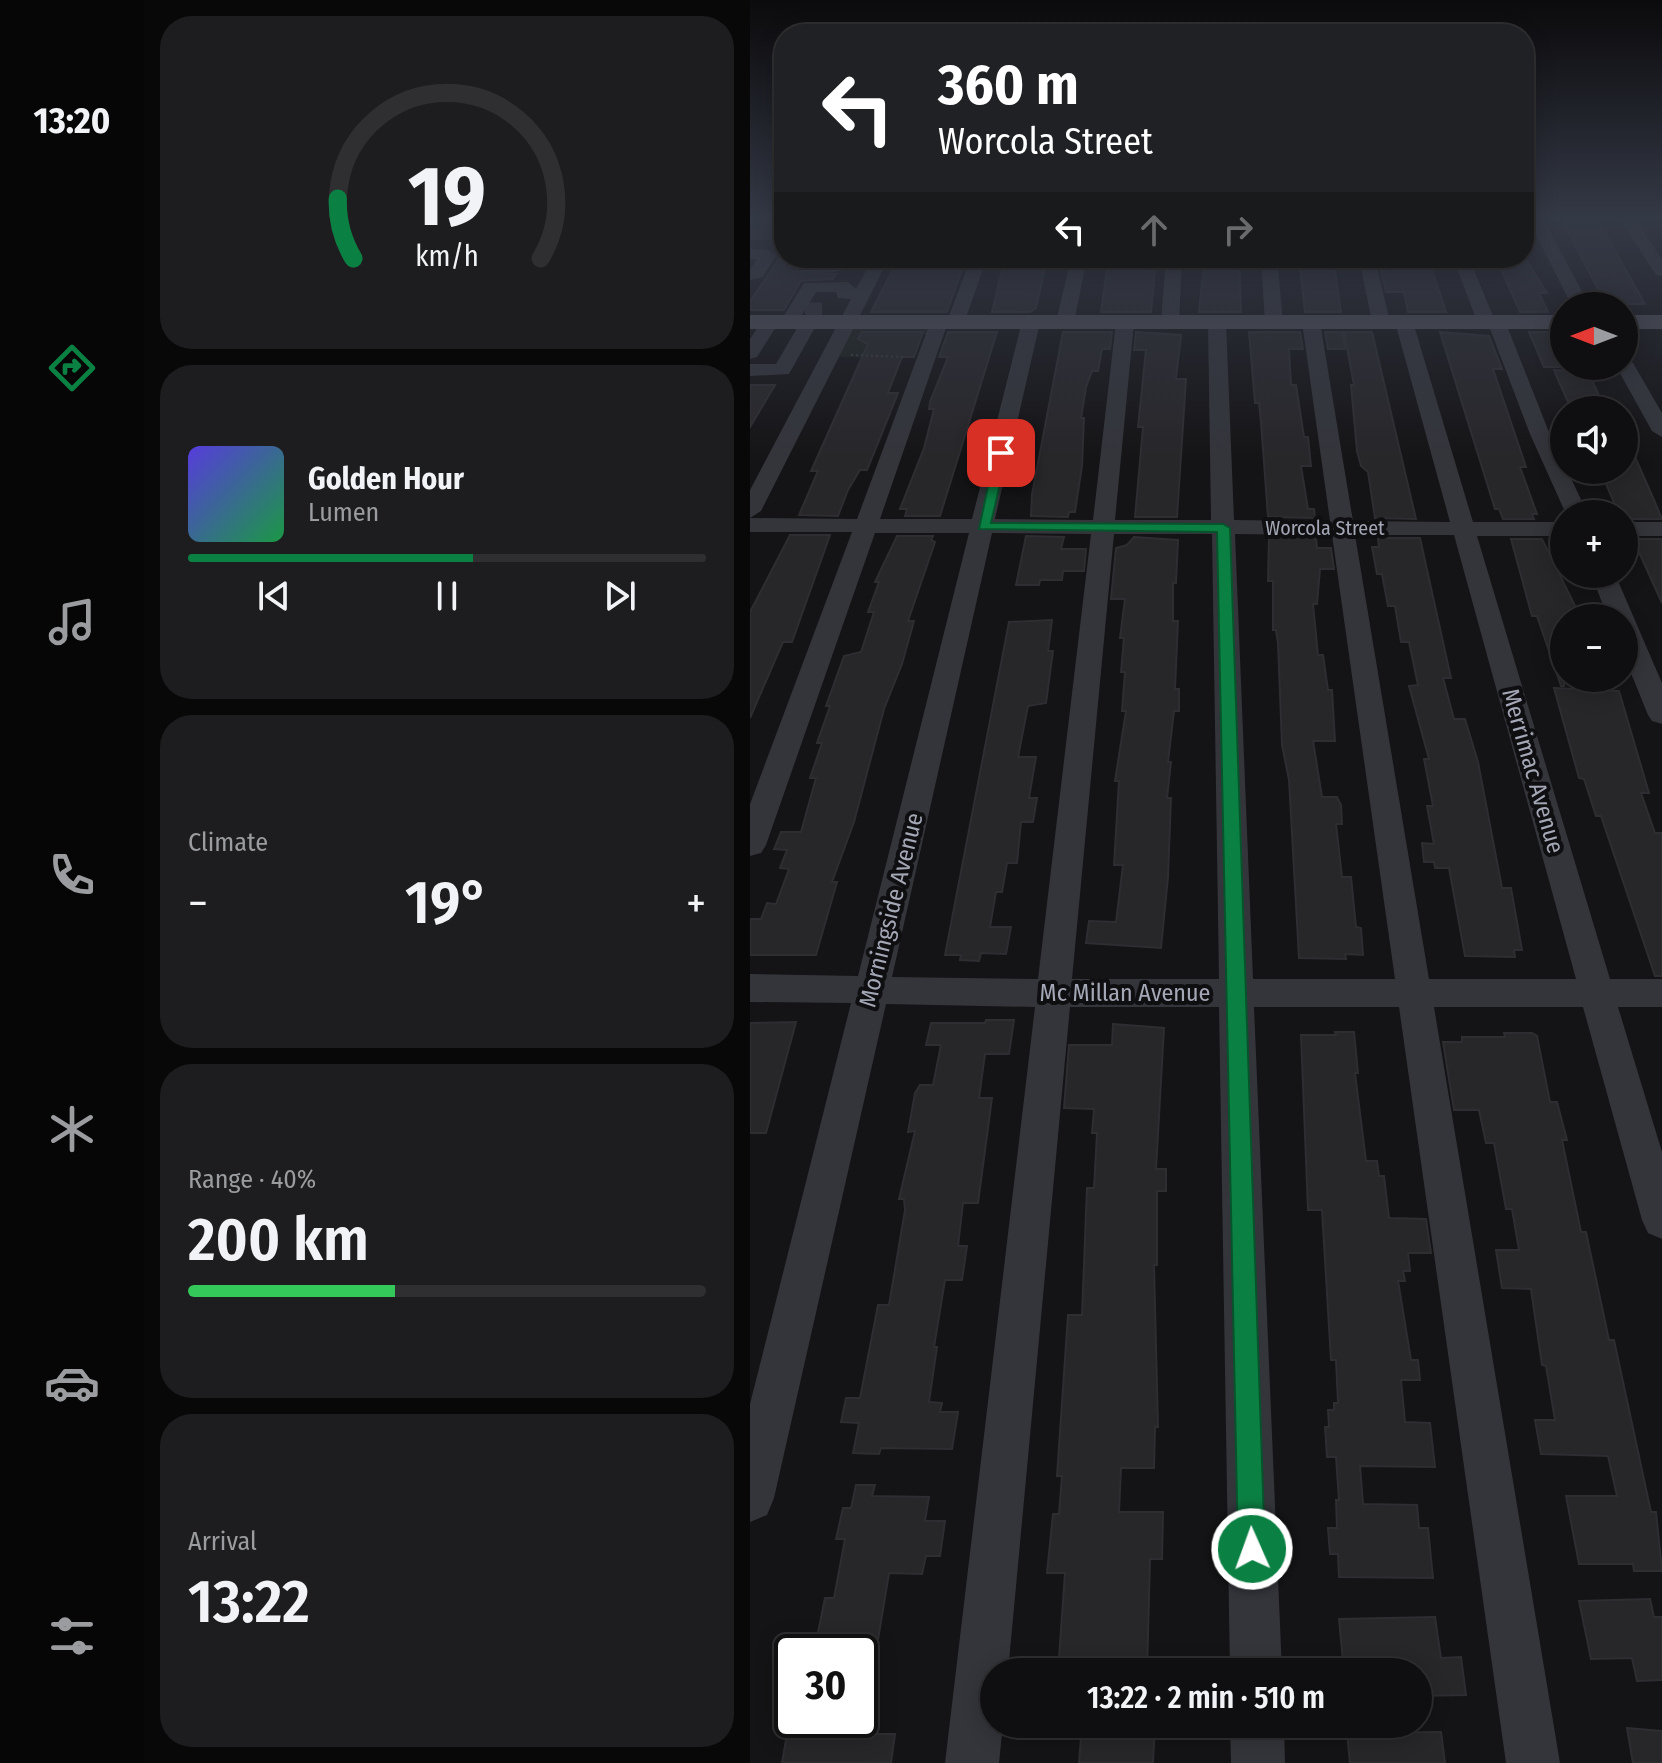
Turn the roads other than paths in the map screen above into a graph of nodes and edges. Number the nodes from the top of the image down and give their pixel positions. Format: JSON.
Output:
{"nodes":[{"id":1,"x":958,"y":301,"type":"edge"},
{"id":2,"x":1070,"y":301,"type":"edge"},
{"id":3,"x":1171,"y":301,"type":"edge"},
{"id":4,"x":1272,"y":301,"type":"edge"},
{"id":5,"x":1385,"y":301,"type":"edge"},
{"id":6,"x":1482,"y":301,"type":"edge"},
{"id":7,"x":818,"y":305,"type":"edge"},
{"id":8,"x":1491,"y":321,"type":"junction"},
{"id":9,"x":1031,"y":322,"type":"junction"},
{"id":10,"x":1065,"y":322,"type":"junction"},
{"id":11,"x":1125,"y":322,"type":"junction"},
{"id":12,"x":1170,"y":322,"type":"junction"},
{"id":13,"x":1217,"y":322,"type":"junction"},
{"id":14,"x":1274,"y":322,"type":"junction"},
{"id":15,"x":1311,"y":322,"type":"junction"},
{"id":16,"x":1393,"y":322,"type":"junction"},
{"id":17,"x":1550,"y":322,"type":"edge"},
{"id":18,"x":1638,"y":322,"type":"edge"},
{"id":19,"x":1662,"y":322,"type":"edge"},
{"id":20,"x":947,"y":323,"type":"junction"},
{"id":21,"x":750,"y":353,"type":"edge"},
{"id":22,"x":834,"y":356,"type":"junction"},
{"id":23,"x":790,"y":357,"type":"junction"},
{"id":24,"x":750,"y":370,"type":"edge"},
{"id":25,"x":1634,"y":380,"type":"edge"},
{"id":26,"x":1662,"y":431,"type":"edge"},
{"id":27,"x":1571,"y":500,"type":"edge"},
{"id":28,"x":750,"y":511,"type":"edge"},
{"id":29,"x":750,"y":525,"type":"edge"},
{"id":30,"x":865,"y":526,"type":"junction"},
{"id":31,"x":984,"y":527,"type":"junction"},
{"id":32,"x":1105,"y":527,"type":"junction"},
{"id":33,"x":1223,"y":528,"type":"junction"},
{"id":34,"x":1341,"y":528,"type":"junction"},
{"id":35,"x":1464,"y":529,"type":"junction"},
{"id":36,"x":1550,"y":529,"type":"edge"},
{"id":37,"x":1638,"y":529,"type":"edge"},
{"id":38,"x":1662,"y":529,"type":"edge"},
{"id":39,"x":1638,"y":658,"type":"edge"},
{"id":40,"x":1662,"y":715,"type":"edge"},
{"id":41,"x":750,"y":845,"type":"edge"},
{"id":42,"x":750,"y":988,"type":"edge"},
{"id":43,"x":873,"y":988,"type":"junction"},
{"id":44,"x":1414,"y":992,"type":"junction"},
{"id":45,"x":1596,"y":992,"type":"junction"},
{"id":46,"x":1053,"y":993,"type":"junction"},
{"id":47,"x":1234,"y":993,"type":"junction"},
{"id":48,"x":1662,"y":993,"type":"edge"},
{"id":49,"x":1662,"y":1220,"type":"edge"},
{"id":50,"x":750,"y":1498,"type":"edge"},
{"id":51,"x":1256,"y":1658,"type":"edge"},
{"id":52,"x":1257,"y":1738,"type":"edge"},
{"id":53,"x":972,"y":1763,"type":"edge"},
{"id":54,"x":1258,"y":1763,"type":"edge"},
{"id":55,"x":1533,"y":1763,"type":"edge"}],
"edges":[{"from":1,"to":20,"type":"street"},
{"from":2,"to":10,"type":"street"},
{"from":3,"to":12,"type":"street"},
{"from":4,"to":14,"type":"street"},
{"from":5,"to":16,"type":"street","name":"Merrimac Avenue"},
{"from":6,"to":8,"type":"street"},
{"from":7,"to":20,"type":"main road"},
{"from":7,"to":21,"type":"street"},
{"from":7,"to":22,"type":"street"},
{"from":7,"to":23,"type":"street"},
{"from":8,"to":16,"type":"main road"},
{"from":8,"to":17,"type":"main road"},
{"from":8,"to":27,"type":"street"},
{"from":9,"to":10,"type":"main road"},
{"from":9,"to":20,"type":"main road"},
{"from":9,"to":31,"type":"street","name":"Morningside Avenue"},
{"from":10,"to":11,"type":"main road"},
{"from":11,"to":12,"type":"main road"},
{"from":11,"to":32,"type":"street"},
{"from":12,"to":13,"type":"main road"},
{"from":13,"to":14,"type":"main road"},
{"from":13,"to":33,"type":"street"},
{"from":14,"to":15,"type":"main road"},
{"from":15,"to":16,"type":"main road"},
{"from":15,"to":34,"type":"street"},
{"from":16,"to":35,"type":"street","name":"Merrimac Avenue"},
{"from":18,"to":19,"type":"main road"},
{"from":20,"to":30,"type":"street"},
{"from":22,"to":23,"type":"street"},
{"from":22,"to":28,"type":"street"},
{"from":23,"to":24,"type":"street"},
{"from":25,"to":26,"type":"street"},
{"from":29,"to":30,"type":"street","name":"Worcola Street"},
{"from":30,"to":31,"type":"street","name":"Worcola Street"},
{"from":30,"to":41,"type":"street"},
{"from":31,"to":32,"type":"street","name":"Worcola Street"},
{"from":31,"to":43,"type":"street","name":"Morningside Avenue"},
{"from":32,"to":33,"type":"street","name":"Worcola Street"},
{"from":32,"to":46,"type":"street"},
{"from":33,"to":34,"type":"street","name":"Worcola Street"},
{"from":33,"to":47,"type":"street"},
{"from":34,"to":35,"type":"street","name":"Worcola Street"},
{"from":34,"to":44,"type":"street"},
{"from":35,"to":36,"type":"street","name":"Worcola Street"},
{"from":35,"to":45,"type":"street","name":"Merrimac Avenue"},
{"from":37,"to":38,"type":"street"},
{"from":39,"to":40,"type":"street"},
{"from":42,"to":43,"type":"street","name":"Mc Millan Avenue"},
{"from":43,"to":46,"type":"street","name":"Mc Millan Avenue"},
{"from":43,"to":50,"type":"street","name":"Morningside Avenue"},
{"from":44,"to":45,"type":"street","name":"Mc Millan Avenue"},
{"from":44,"to":47,"type":"street","name":"Mc Millan Avenue"},
{"from":44,"to":55,"type":"street"},
{"from":45,"to":48,"type":"street","name":"Mc Millan Avenue"},
{"from":45,"to":49,"type":"street","name":"Merrimac Avenue"},
{"from":46,"to":47,"type":"street","name":"Mc Millan Avenue"},
{"from":46,"to":53,"type":"street"},
{"from":47,"to":51,"type":"street"},
{"from":52,"to":54,"type":"street"}]}
